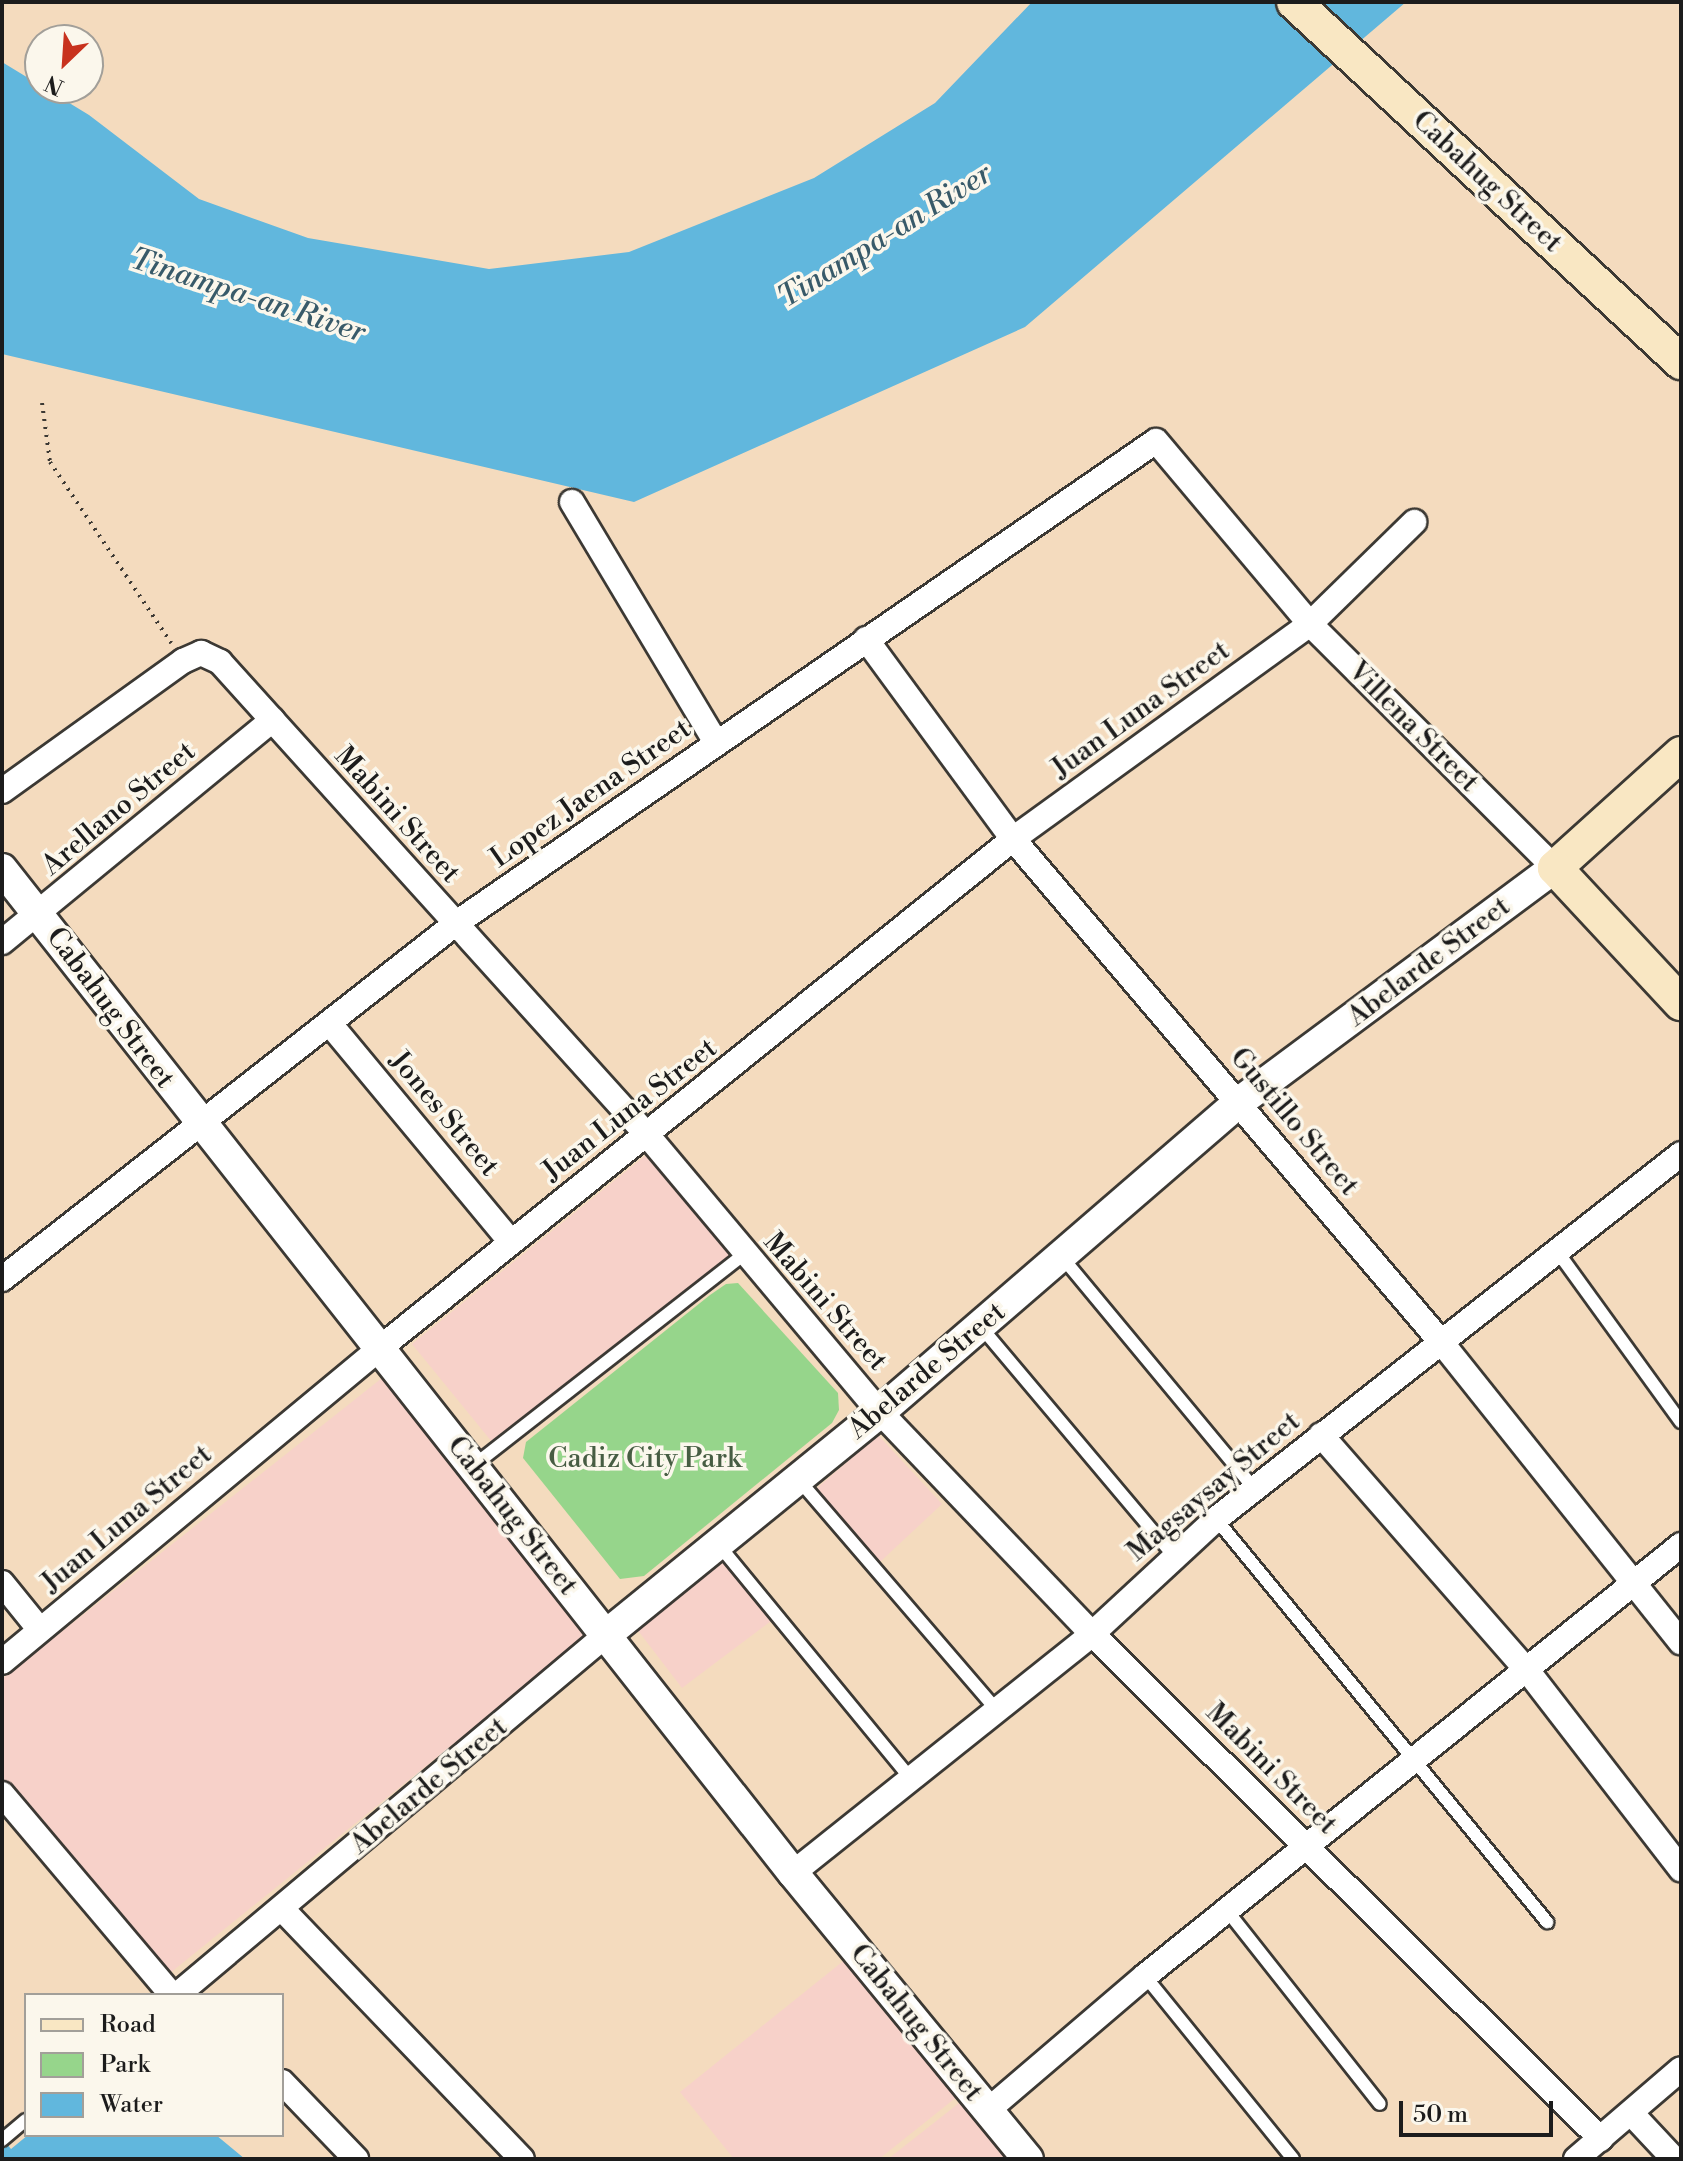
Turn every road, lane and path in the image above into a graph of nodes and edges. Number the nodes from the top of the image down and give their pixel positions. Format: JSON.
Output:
{"nodes":[{"id":1,"x":1294,"y":2,"type":"edge"},
{"id":2,"x":1681,"y":362,"type":"edge"},
{"id":3,"x":42,"y":403,"type":"dead end"},
{"id":4,"x":1156,"y":441,"type":"joint"},
{"id":5,"x":572,"y":502,"type":"dead end"},
{"id":6,"x":1414,"y":522,"type":"dead end"},
{"id":7,"x":1310,"y":624,"type":"junction"},
{"id":8,"x":866,"y":639,"type":"junction"},
{"id":9,"x":183,"y":661,"type":"junction"},
{"id":10,"x":272,"y":720,"type":"junction"},
{"id":11,"x":716,"y":743,"type":"junction"},
{"id":12,"x":1681,"y":754,"type":"edge"},
{"id":13,"x":2,"y":791,"type":"edge"},
{"id":14,"x":1013,"y":839,"type":"junction"},
{"id":15,"x":1555,"y":868,"type":"junction"},
{"id":16,"x":2,"y":869,"type":"edge"},
{"id":17,"x":39,"y":914,"type":"junction"},
{"id":18,"x":455,"y":924,"type":"junction"},
{"id":19,"x":2,"y":942,"type":"edge"},
{"id":20,"x":1681,"y":1003,"type":"edge"},
{"id":21,"x":330,"y":1024,"type":"junction"},
{"id":22,"x":1238,"y":1103,"type":"junction"},
{"id":23,"x":201,"y":1126,"type":"junction"},
{"id":24,"x":648,"y":1136,"type":"junction"},
{"id":25,"x":1681,"y":1154,"type":"edge"},
{"id":26,"x":511,"y":1242,"type":"junction"},
{"id":27,"x":1557,"y":1251,"type":"junction"},
{"id":28,"x":744,"y":1254,"type":"junction"},
{"id":29,"x":1061,"y":1256,"type":"junction"},
{"id":30,"x":6,"y":1267,"type":"edge"},
{"id":31,"x":980,"y":1326,"type":"junction"},
{"id":32,"x":1442,"y":1343,"type":"junction"},
{"id":33,"x":380,"y":1348,"type":"junction"},
{"id":34,"x":880,"y":1412,"type":"junction"},
{"id":35,"x":1681,"y":1422,"type":"edge"},
{"id":36,"x":1321,"y":1435,"type":"junction"},
{"id":37,"x":473,"y":1466,"type":"junction"},
{"id":38,"x":798,"y":1479,"type":"junction"},
{"id":39,"x":1254,"y":1488,"type":"junction"},
{"id":40,"x":1216,"y":1519,"type":"junction"},
{"id":41,"x":718,"y":1544,"type":"junction"},
{"id":42,"x":1681,"y":1545,"type":"edge"},
{"id":43,"x":1175,"y":1557,"type":"junction"},
{"id":44,"x":2,"y":1583,"type":"edge"},
{"id":45,"x":1631,"y":1584,"type":"junction"},
{"id":46,"x":40,"y":1630,"type":"junction"},
{"id":47,"x":1092,"y":1634,"type":"junction"},
{"id":48,"x":606,"y":1635,"type":"junction"},
{"id":49,"x":1681,"y":1642,"type":"edge"},
{"id":50,"x":2,"y":1662,"type":"edge"},
{"id":51,"x":1527,"y":1670,"type":"junction"},
{"id":52,"x":997,"y":1710,"type":"junction"},
{"id":53,"x":1416,"y":1759,"type":"junction"},
{"id":54,"x":911,"y":1779,"type":"junction"},
{"id":55,"x":2,"y":1794,"type":"edge"},
{"id":56,"x":1307,"y":1847,"type":"junction"},
{"id":57,"x":1681,"y":1869,"type":"edge"},
{"id":58,"x":793,"y":1873,"type":"junction"},
{"id":59,"x":283,"y":1910,"type":"junction"},
{"id":60,"x":1229,"y":1913,"type":"junction"},
{"id":61,"x":1547,"y":1922,"type":"dead end"},
{"id":62,"x":1145,"y":1976,"type":"junction"},
{"id":63,"x":184,"y":1993,"type":"edge"},
{"id":64,"x":1681,"y":2069,"type":"edge"},
{"id":65,"x":284,"y":2084,"type":"edge"},
{"id":66,"x":1380,"y":2104,"type":"dead end"},
{"id":67,"x":987,"y":2111,"type":"junction"},
{"id":68,"x":1631,"y":2113,"type":"junction"},
{"id":69,"x":24,"y":2122,"type":"edge"},
{"id":70,"x":3,"y":2139,"type":"edge"},
{"id":71,"x":1601,"y":2139,"type":"junction"},
{"id":72,"x":356,"y":2159,"type":"edge"},
{"id":73,"x":522,"y":2159,"type":"edge"},
{"id":74,"x":1028,"y":2159,"type":"edge"},
{"id":75,"x":1293,"y":2159,"type":"edge"},
{"id":76,"x":1576,"y":2159,"type":"edge"},
{"id":77,"x":1674,"y":2159,"type":"edge"}],
"edges":[{"from":1,"to":2,"type":"main road","name":"Cabahug Street"},
{"from":3,"to":9,"type":"path"},
{"from":4,"to":7,"type":"street","name":"Villena Street"},
{"from":4,"to":8,"type":"street","name":"Lopez Jaena Street"},
{"from":5,"to":11,"type":"street"},
{"from":6,"to":7,"type":"street","name":"Juan Luna Street"},
{"from":7,"to":14,"type":"street","name":"Juan Luna Street"},
{"from":7,"to":15,"type":"street","name":"Villena Street"},
{"from":8,"to":11,"type":"street","name":"Lopez Jaena Street"},
{"from":8,"to":14,"type":"street","name":"Gustillo Street"},
{"from":9,"to":10,"type":"street","name":"Mabini Street"},
{"from":9,"to":13,"type":"street"},
{"from":10,"to":17,"type":"street","name":"Arellano Street"},
{"from":10,"to":18,"type":"street","name":"Mabini Street"},
{"from":11,"to":18,"type":"street","name":"Lopez Jaena Street"},
{"from":12,"to":15,"type":"main road","name":"Abelarde Street"},
{"from":14,"to":22,"type":"street","name":"Gustillo Street"},
{"from":14,"to":24,"type":"street","name":"Juan Luna Street"},
{"from":15,"to":20,"type":"main road","name":"Villena Street"},
{"from":15,"to":22,"type":"street","name":"Abelarde Street"},
{"from":16,"to":17,"type":"street","name":"Cabahug Street"},
{"from":17,"to":19,"type":"street","name":"Arellano Street"},
{"from":17,"to":23,"type":"street","name":"Cabahug Street"},
{"from":18,"to":21,"type":"street","name":"Lopez Jaena Street"},
{"from":18,"to":24,"type":"street","name":"Mabini Street"},
{"from":21,"to":23,"type":"street","name":"Lopez Jaena Street"},
{"from":21,"to":26,"type":"street","name":"Jones Street"},
{"from":22,"to":29,"type":"street","name":"Abelarde Street"},
{"from":22,"to":32,"type":"street","name":"Gustillo Street"},
{"from":23,"to":30,"type":"street","name":"Lopez Jaena Street"},
{"from":23,"to":33,"type":"street","name":"Cabahug Street"},
{"from":24,"to":26,"type":"street","name":"Juan Luna Street"},
{"from":24,"to":28,"type":"street","name":"Mabini Street"},
{"from":25,"to":27,"type":"street","name":"Magsaysay Street"},
{"from":26,"to":33,"type":"street","name":"Juan Luna Street"},
{"from":27,"to":32,"type":"street","name":"Magsaysay Street"},
{"from":27,"to":35,"type":"lane"},
{"from":28,"to":34,"type":"street","name":"Mabini Street"},
{"from":28,"to":37,"type":"lane"},
{"from":29,"to":31,"type":"street","name":"Abelarde Street"},
{"from":29,"to":39,"type":"lane"},
{"from":31,"to":34,"type":"street","name":"Abelarde Street"},
{"from":31,"to":43,"type":"lane"},
{"from":32,"to":36,"type":"street","name":"Magsaysay Street"},
{"from":32,"to":45,"type":"street","name":"Gustillo Street"},
{"from":33,"to":37,"type":"street","name":"Cabahug Street"},
{"from":33,"to":46,"type":"street","name":"Juan Luna Street"},
{"from":34,"to":38,"type":"street","name":"Abelarde Street"},
{"from":34,"to":47,"type":"street","name":"Mabini Street"},
{"from":36,"to":39,"type":"street","name":"Magsaysay Street"},
{"from":36,"to":51,"type":"street"},
{"from":37,"to":48,"type":"street","name":"Cabahug Street"},
{"from":38,"to":41,"type":"street","name":"Abelarde Street"},
{"from":38,"to":52,"type":"lane"},
{"from":39,"to":40,"type":"street","name":"Magsaysay Street"},
{"from":40,"to":43,"type":"street","name":"Magsaysay Street"},
{"from":40,"to":53,"type":"lane"},
{"from":41,"to":48,"type":"street","name":"Abelarde Street"},
{"from":41,"to":54,"type":"lane"},
{"from":42,"to":45,"type":"street"},
{"from":43,"to":47,"type":"street","name":"Magsaysay Street"},
{"from":44,"to":46,"type":"street"},
{"from":45,"to":49,"type":"street","name":"Gustillo Street"},
{"from":45,"to":51,"type":"street"},
{"from":46,"to":50,"type":"street","name":"Juan Luna Street"},
{"from":47,"to":52,"type":"street","name":"Magsaysay Street"},
{"from":47,"to":56,"type":"street","name":"Mabini Street"},
{"from":48,"to":58,"type":"street","name":"Cabahug Street"},
{"from":48,"to":59,"type":"street","name":"Abelarde Street"},
{"from":51,"to":53,"type":"street"},
{"from":51,"to":57,"type":"street"},
{"from":52,"to":54,"type":"street","name":"Magsaysay Street"},
{"from":53,"to":56,"type":"street"},
{"from":53,"to":61,"type":"lane"},
{"from":54,"to":58,"type":"street","name":"Magsaysay Street"},
{"from":55,"to":63,"type":"street"},
{"from":56,"to":60,"type":"street"},
{"from":56,"to":71,"type":"street","name":"Mabini Street"},
{"from":58,"to":67,"type":"street","name":"Cabahug Street"},
{"from":59,"to":63,"type":"street","name":"Abelarde Street"},
{"from":59,"to":73,"type":"street"},
{"from":60,"to":62,"type":"street"},
{"from":60,"to":66,"type":"lane"},
{"from":62,"to":67,"type":"street"},
{"from":62,"to":75,"type":"lane"},
{"from":64,"to":68,"type":"street"},
{"from":65,"to":72,"type":"street"},
{"from":67,"to":74,"type":"street","name":"Cabahug Street"},
{"from":68,"to":71,"type":"street"},
{"from":68,"to":77,"type":"street"},
{"from":69,"to":70,"type":"lane"},
{"from":71,"to":76,"type":"street"}]}
